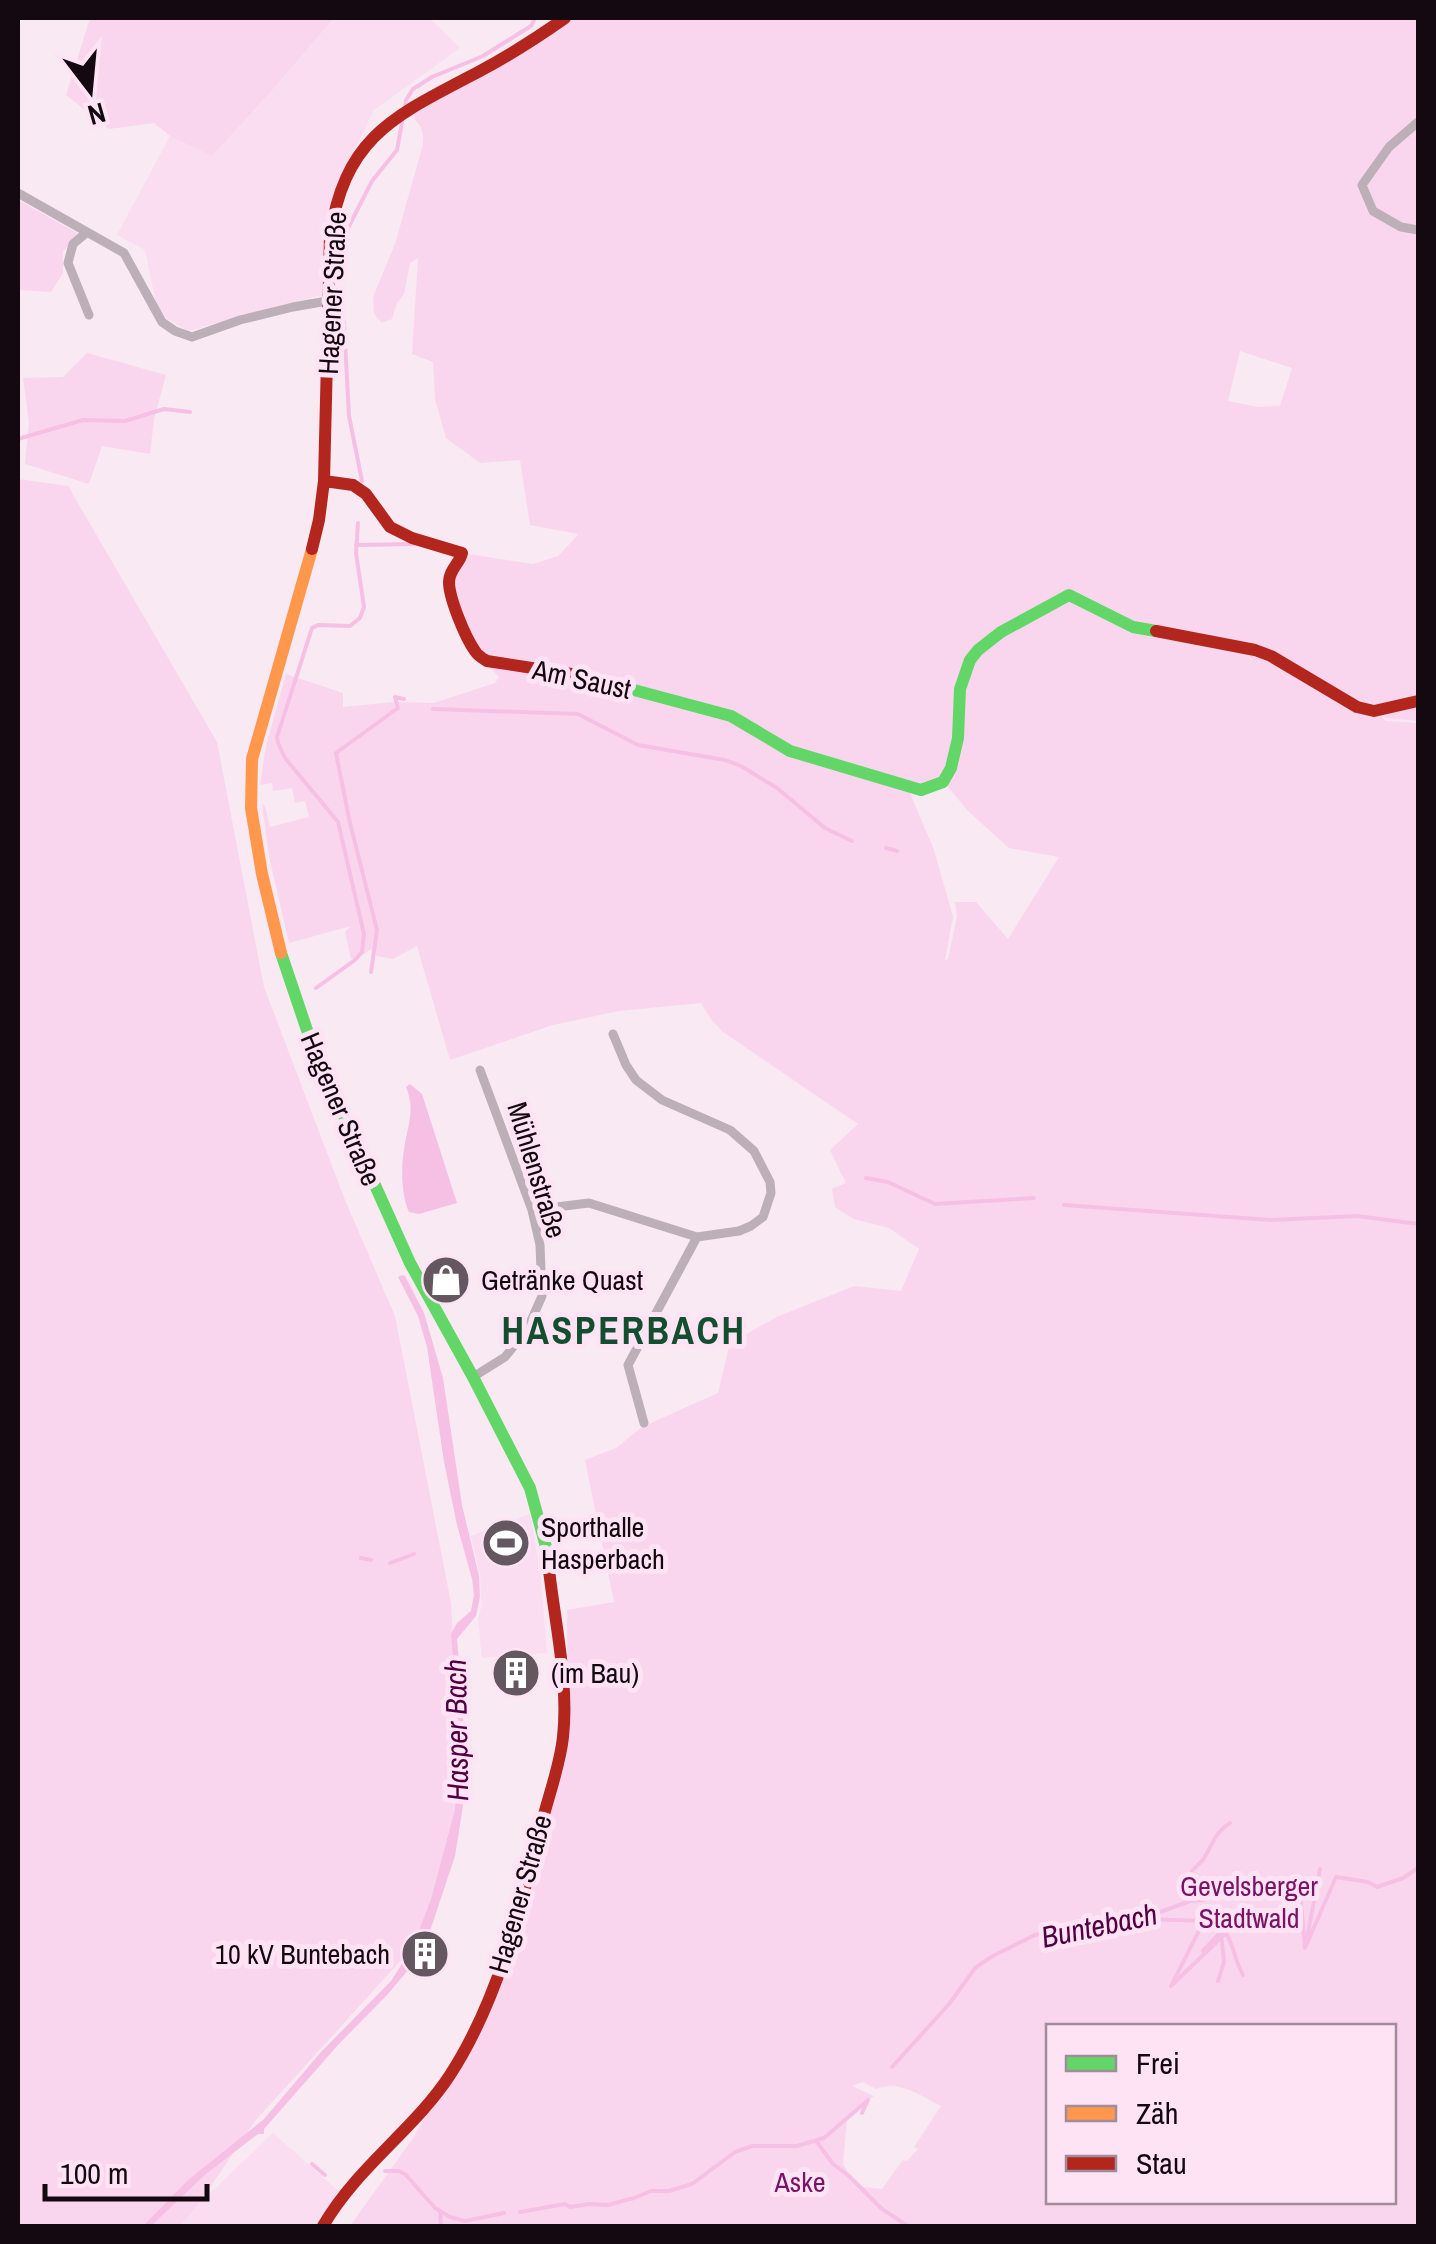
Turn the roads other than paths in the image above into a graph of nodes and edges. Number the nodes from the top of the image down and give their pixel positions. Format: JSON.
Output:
{"nodes":[{"id":1,"x":564,"y":18,"type":"edge"},
{"id":2,"x":1418,"y":122,"type":"edge"},
{"id":3,"x":18,"y":193,"type":"edge"},
{"id":4,"x":1418,"y":230,"type":"edge"},
{"id":5,"x":86,"y":233,"type":"junction"},
{"id":6,"x":327,"y":302,"type":"junction"},
{"id":7,"x":89,"y":315,"type":"dead end"},
{"id":8,"x":324,"y":481,"type":"junction"},
{"id":9,"x":1418,"y":700,"type":"edge"},
{"id":10,"x":614,"y":1034,"type":"dead end"},
{"id":11,"x":480,"y":1070,"type":"dead end"},
{"id":12,"x":532,"y":1210,"type":"junction"},
{"id":13,"x":697,"y":1237,"type":"junction"},
{"id":14,"x":474,"y":1377,"type":"junction"},
{"id":15,"x":644,"y":1423,"type":"dead end"},
{"id":16,"x":322,"y":2226,"type":"edge"}],
"edges":[{"from":1,"to":6,"type":"main road","name":"Hagener Straße"},
{"from":2,"to":4,"type":"street"},
{"from":3,"to":5,"type":"street"},
{"from":5,"to":6,"type":"street"},
{"from":5,"to":7,"type":"street"},
{"from":6,"to":8,"type":"main road","name":"Hagener Straße"},
{"from":8,"to":9,"type":"main road","name":"Am Saust"},
{"from":8,"to":14,"type":"main road","name":"Hagener Straße"},
{"from":10,"to":13,"type":"street"},
{"from":11,"to":12,"type":"street","name":"Mühlenstraße"},
{"from":12,"to":13,"type":"street"},
{"from":12,"to":14,"type":"street","name":"Mühlenstraße"},
{"from":13,"to":15,"type":"street"},
{"from":14,"to":16,"type":"main road","name":"Hagener Straße"}]}
